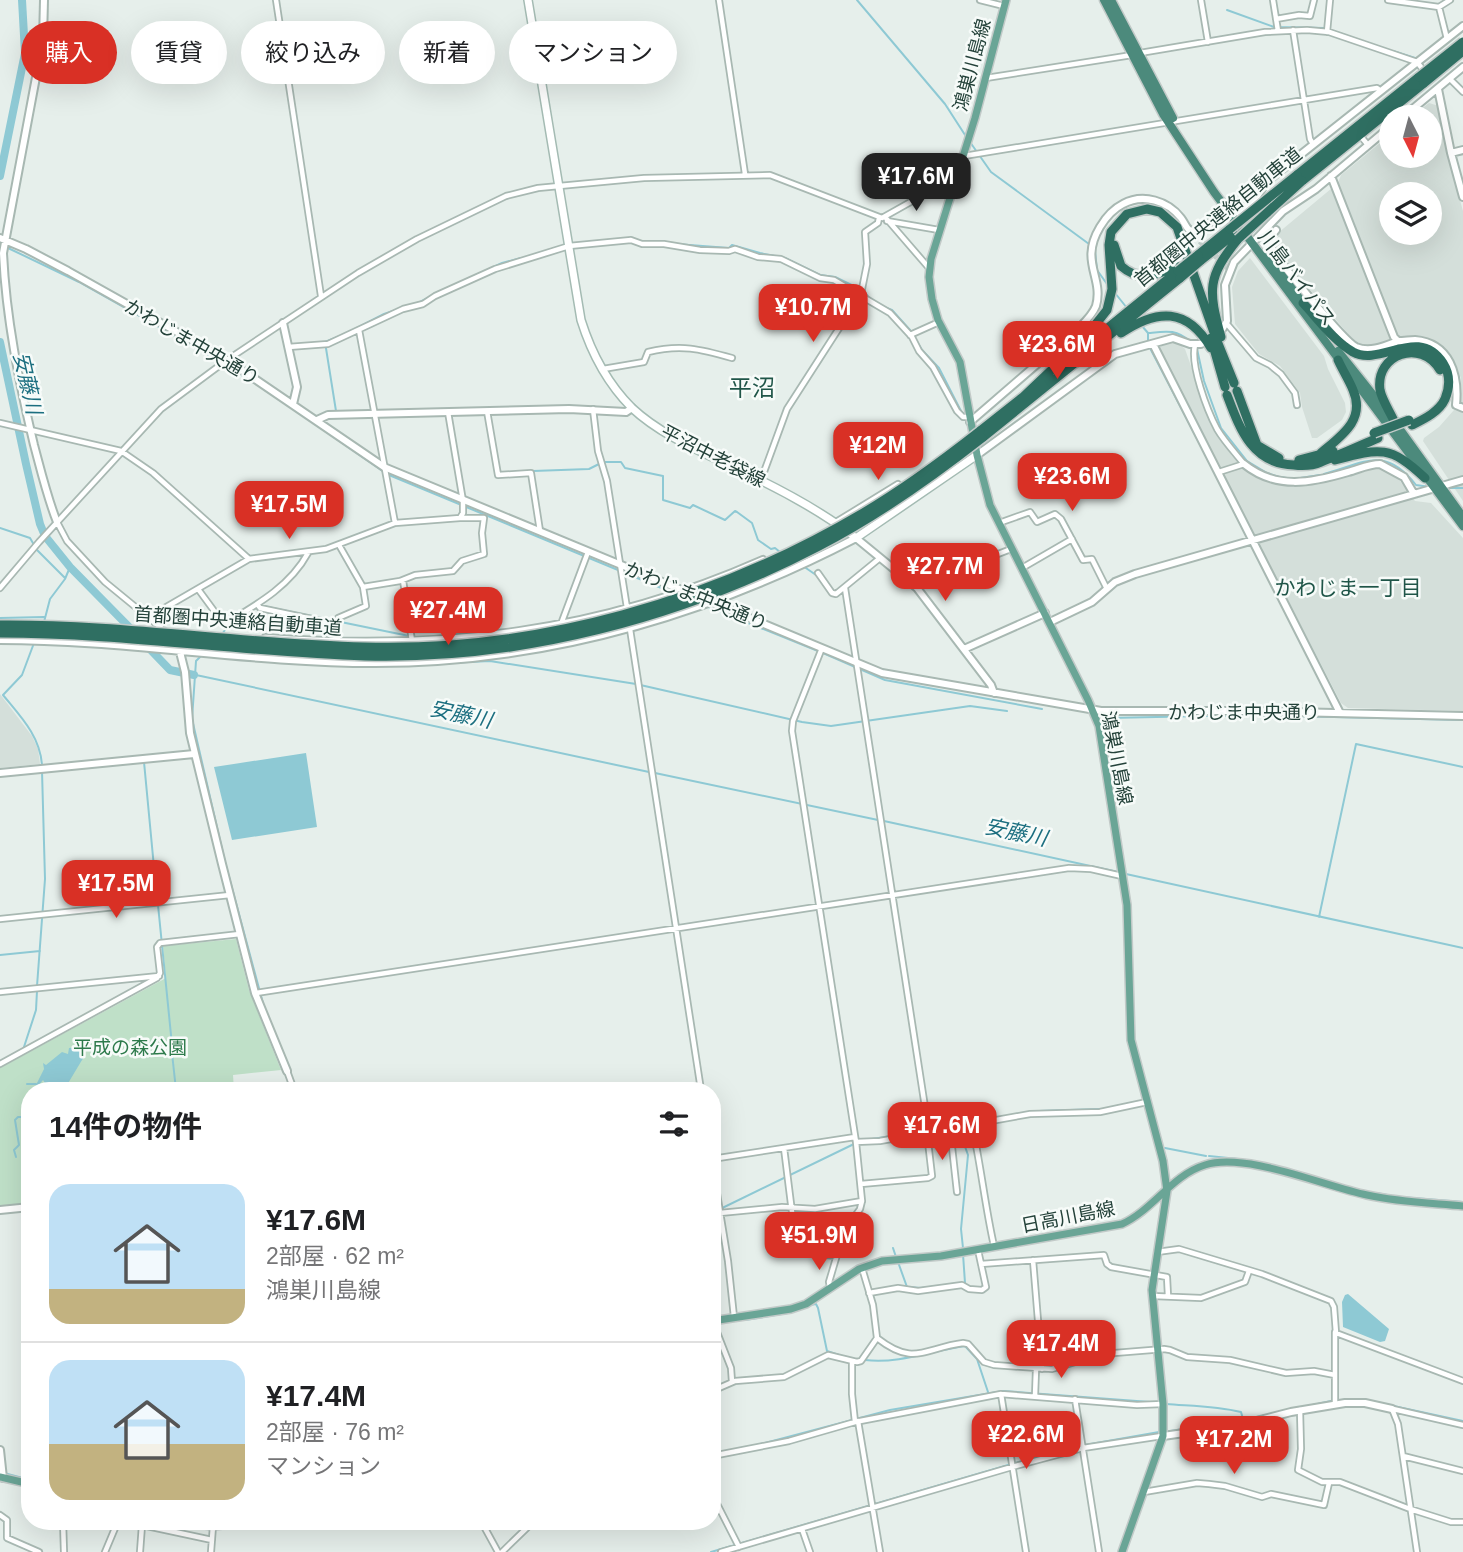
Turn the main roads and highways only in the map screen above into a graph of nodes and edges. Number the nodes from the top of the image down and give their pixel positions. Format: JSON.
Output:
{"nodes":[{"id":1,"x":528,"y":0,"type":"edge"},
{"id":2,"x":1104,"y":0,"type":"edge"},
{"id":3,"x":1111,"y":0,"type":"edge"},
{"id":4,"x":1006,"y":2,"type":"edge"},
{"id":5,"x":1463,"y":42,"type":"edge"},
{"id":6,"x":1463,"y":51,"type":"edge"},
{"id":7,"x":1135,"y":54,"type":"junction"},
{"id":8,"x":1422,"y":80,"type":"junction"},
{"id":9,"x":1299,"y":178,"type":"junction"},
{"id":10,"x":1233,"y":232,"type":"junction"},
{"id":11,"x":1254,"y":243,"type":"junction"},
{"id":12,"x":1178,"y":271,"type":"junction"},
{"id":13,"x":1303,"y":303,"type":"junction"},
{"id":14,"x":1132,"y":313,"type":"junction"},
{"id":15,"x":1099,"y":344,"type":"junction"},
{"id":16,"x":1216,"y":360,"type":"junction"},
{"id":17,"x":1338,"y":360,"type":"junction"},
{"id":18,"x":1066,"y":363,"type":"junction"},
{"id":19,"x":1231,"y":373,"type":"junction"},
{"id":20,"x":1231,"y":389,"type":"junction"},
{"id":21,"x":1394,"y":421,"type":"junction"},
{"id":22,"x":1410,"y":422,"type":"junction"},
{"id":23,"x":981,"y":435,"type":"junction"},
{"id":24,"x":977,"y":455,"type":"junction"},
{"id":25,"x":1318,"y":459,"type":"junction"},
{"id":26,"x":1425,"y":478,"type":"junction"},
{"id":27,"x":1437,"y":487,"type":"junction"},
{"id":28,"x":1463,"y":517,"type":"edge"},
{"id":29,"x":1463,"y":526,"type":"edge"},
{"id":30,"x":0,"y":625,"type":"edge"},
{"id":31,"x":0,"y":633,"type":"edge"},
{"id":32,"x":1167,"y":1191,"type":"junction"},
{"id":33,"x":1463,"y":1206,"type":"edge"},
{"id":34,"x":721,"y":1319,"type":"edge"},
{"id":35,"x":1,"y":1477,"type":"edge"},
{"id":36,"x":21,"y":1482,"type":"edge"},
{"id":37,"x":1122,"y":1552,"type":"edge"}],
"edges":[{"from":1,"to":24,"type":"main road","name":"平沼中老袋線"},
{"from":2,"to":7,"type":"highway","name":"川島バイパス"},
{"from":3,"to":7,"type":"highway","name":"川島バイパス"},
{"from":4,"to":24,"type":"main road","name":"鴻巣川島線"},
{"from":5,"to":8,"type":"highway","name":"首都圏中央連絡自動車道","bridge":true},
{"from":6,"to":8,"type":"highway","name":"首都圏中央連絡自動車道","bridge":true},
{"from":7,"to":11,"type":"highway","name":"川島バイパス"},
{"from":8,"to":9,"type":"highway","name":"首都圏中央連絡自動車道"},
{"from":9,"to":10,"type":"highway","bridge":true},
{"from":9,"to":10,"type":"highway","name":"首都圏中央連絡自動車道","bridge":true},
{"from":10,"to":12,"type":"highway","name":"首都圏中央連絡自動車道","bridge":true},
{"from":10,"to":19,"type":"highway"},
{"from":11,"to":13,"type":"highway","name":"川島バイパス"},
{"from":11,"to":17,"type":"highway","name":"川島バイパス"},
{"from":12,"to":14,"type":"highway","name":"首都圏中央連絡自動車道"},
{"from":12,"to":16,"type":"highway"},
{"from":13,"to":21,"type":"highway","name":"川島バイパス"},
{"from":13,"to":22,"type":"highway"},
{"from":14,"to":15,"type":"highway","name":"首都圏中央連絡自動車道"},
{"from":14,"to":18,"type":"highway","name":"首都圏中央連絡自動車道"},
{"from":15,"to":16,"type":"highway"},
{"from":15,"to":18,"type":"highway","name":"首都圏中央連絡自動車道"},
{"from":16,"to":20,"type":"highway"},
{"from":17,"to":25,"type":"highway"},
{"from":17,"to":26,"type":"highway","name":"川島バイパス"},
{"from":18,"to":19,"type":"highway"},
{"from":18,"to":23,"type":"highway","name":"首都圏中央連絡自動車道"},
{"from":18,"to":23,"type":"highway","name":"首都圏中央連絡自動車道"},
{"from":19,"to":20,"type":"highway"},
{"from":20,"to":25,"type":"highway"},
{"from":21,"to":22,"type":"highway"},
{"from":21,"to":27,"type":"highway","name":"川島バイパス"},
{"from":22,"to":25,"type":"highway"},
{"from":23,"to":30,"type":"highway","name":"首都圏中央連絡自動車道","bridge":true},
{"from":23,"to":31,"type":"highway","name":"首都圏中央連絡自動車道","bridge":true},
{"from":24,"to":32,"type":"main road","name":"鴻巣川島線"},
{"from":25,"to":26,"type":"highway"},
{"from":26,"to":27,"type":"highway","name":"川島バイパス"},
{"from":27,"to":28,"type":"highway","name":"川島バイパス"},
{"from":27,"to":29,"type":"highway","name":"川島バイパス"},
{"from":32,"to":33,"type":"main road","name":"日高川島線"},
{"from":32,"to":34,"type":"main road","name":"日高川島線"},
{"from":32,"to":37,"type":"main road","name":"鴻巣川島線"},
{"from":35,"to":36,"type":"main road"}]}
